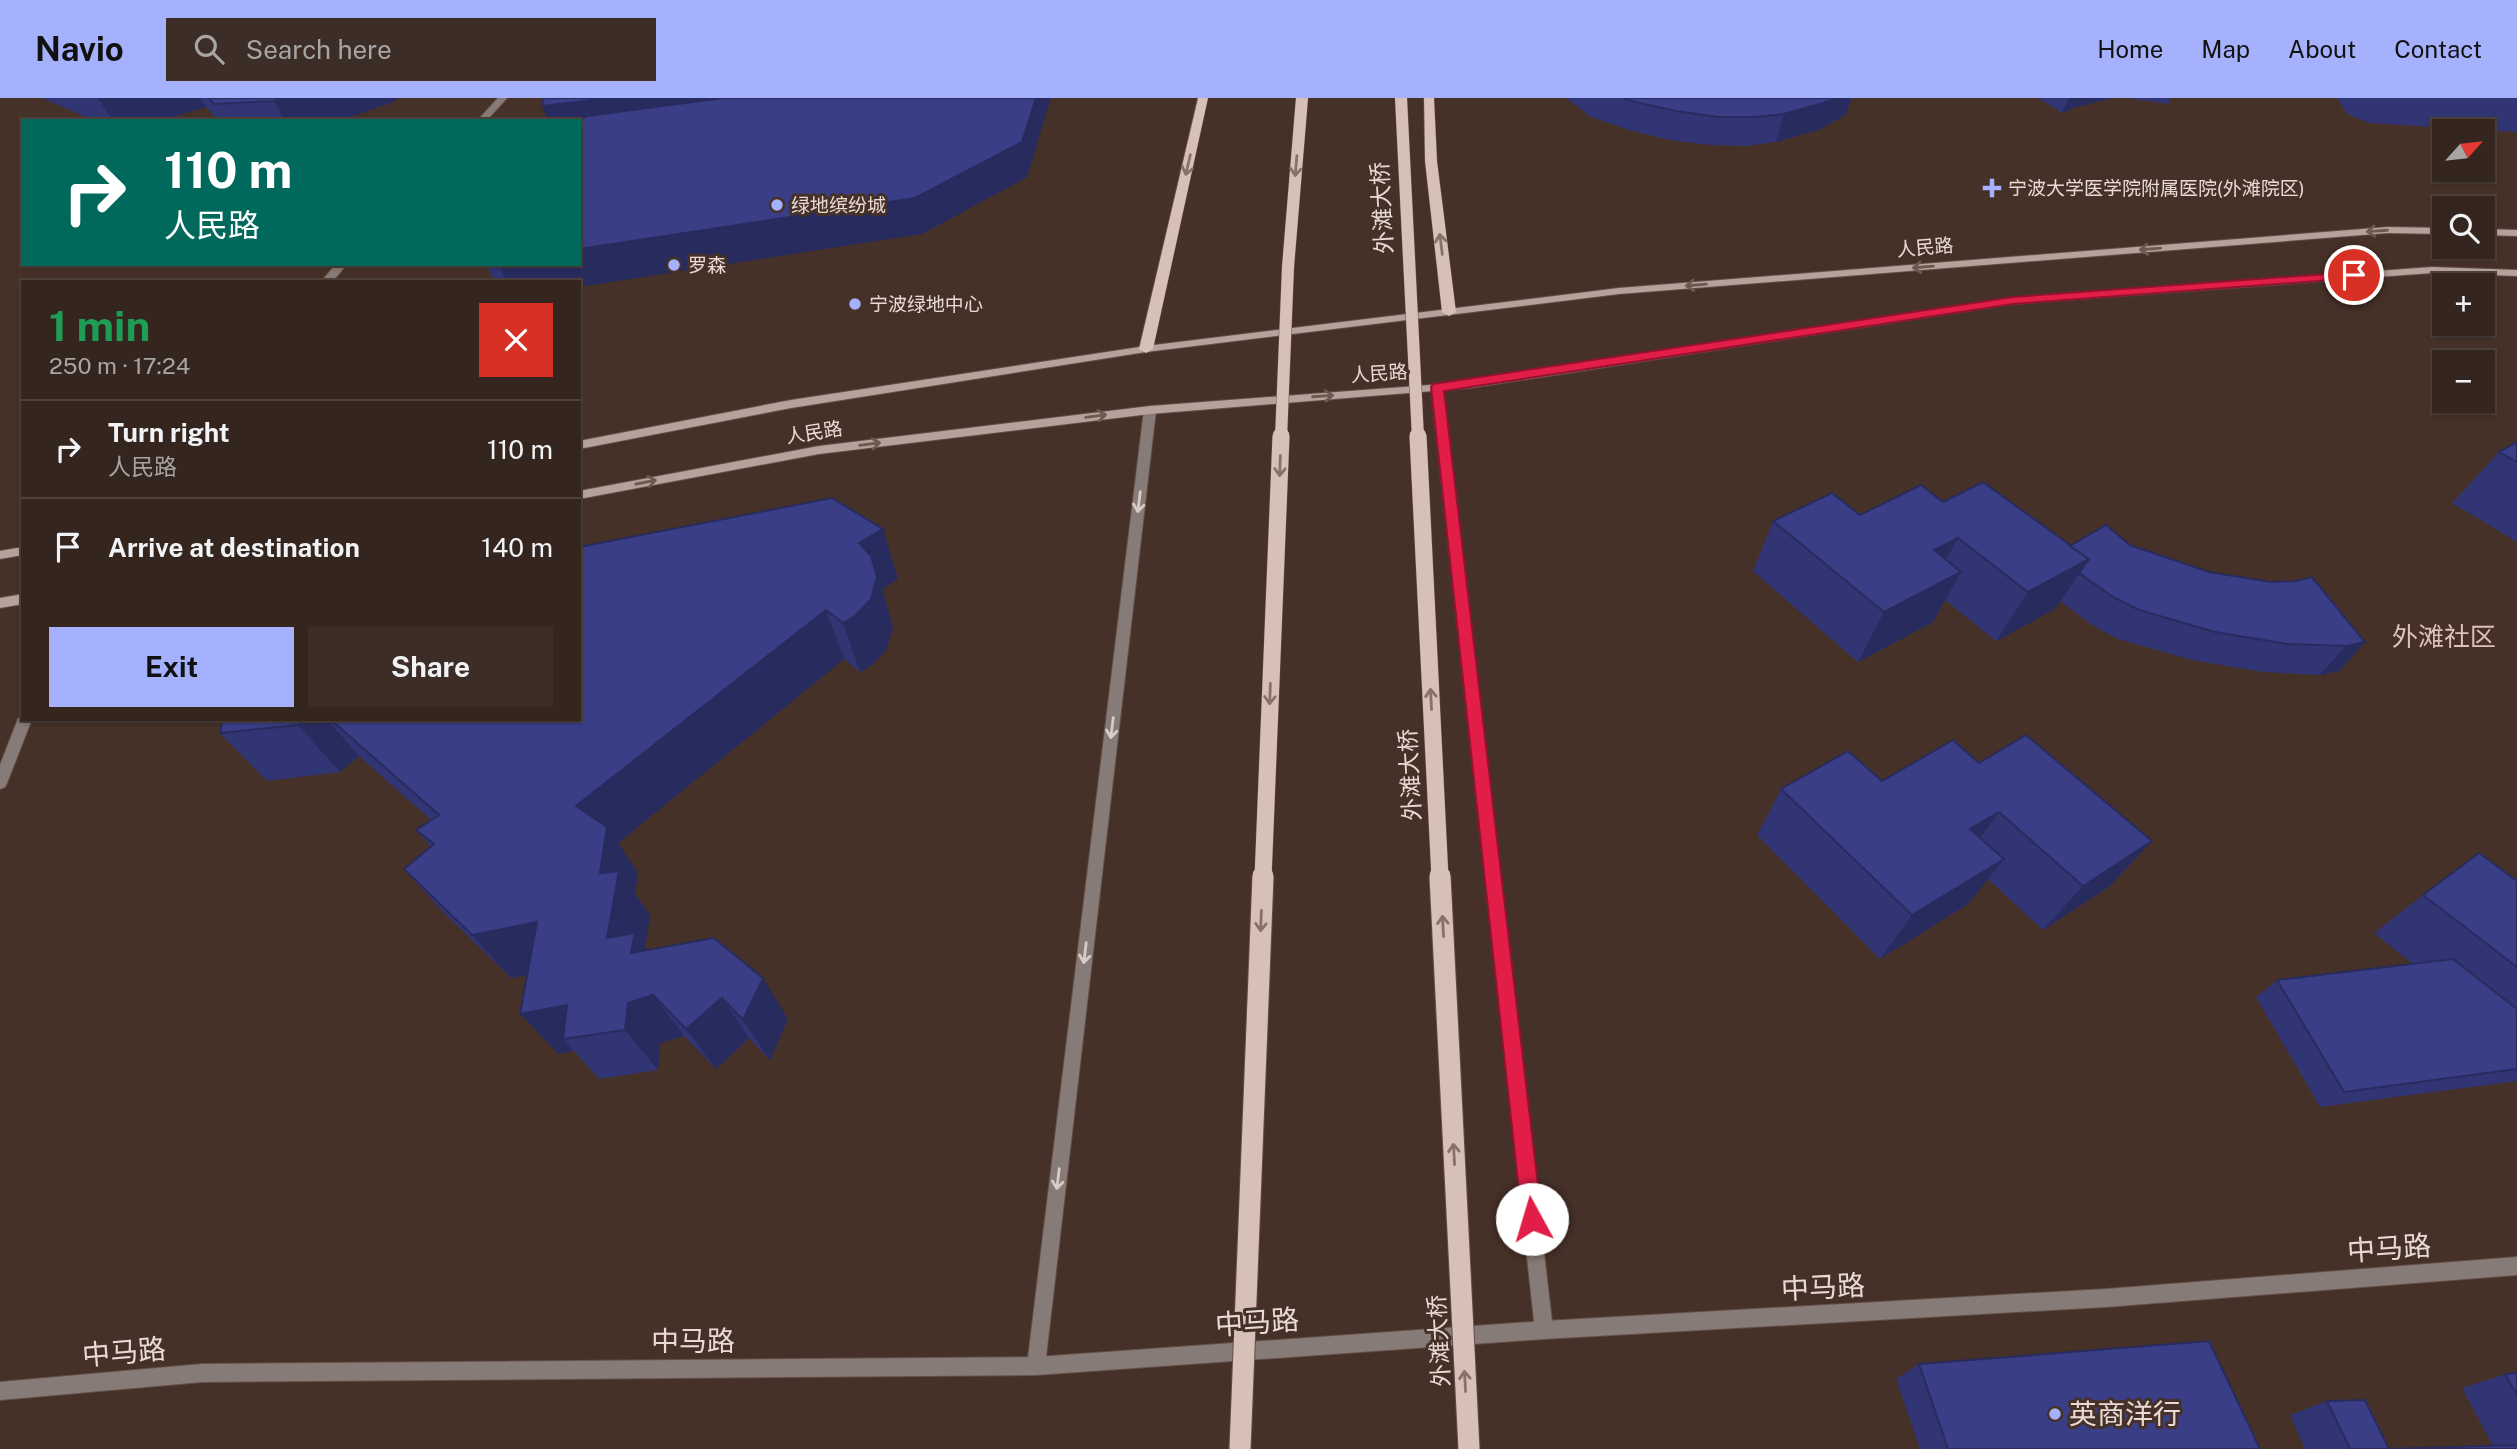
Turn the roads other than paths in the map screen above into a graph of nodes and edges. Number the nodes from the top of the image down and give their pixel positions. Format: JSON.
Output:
{"nodes":[{"id":1,"x":503,"y":98,"type":"edge"},
{"id":2,"x":1203,"y":98,"type":"edge"},
{"id":3,"x":1302,"y":98,"type":"edge"},
{"id":4,"x":1401,"y":98,"type":"edge"},
{"id":5,"x":1429,"y":98,"type":"edge"},
{"id":6,"x":483,"y":119,"type":"edge"},
{"id":7,"x":2432,"y":231,"type":"edge"},
{"id":8,"x":2495,"y":232,"type":"edge"},
{"id":9,"x":2517,"y":233,"type":"edge"},
{"id":10,"x":340,"y":266,"type":"edge"},
{"id":11,"x":2517,"y":273,"type":"edge"},
{"id":12,"x":328,"y":280,"type":"edge"},
{"id":13,"x":1448,"y":312,"type":"junction"},
{"id":14,"x":1146,"y":349,"type":"junction"},
{"id":15,"x":1437,"y":387,"type":"junction"},
{"id":16,"x":1150,"y":410,"type":"junction"},
{"id":17,"x":581,"y":445,"type":"edge"},
{"id":18,"x":581,"y":495,"type":"edge"},
{"id":19,"x":21,"y":551,"type":"edge"},
{"id":20,"x":0,"y":555,"type":"edge"},
{"id":21,"x":21,"y":599,"type":"edge"},
{"id":22,"x":0,"y":603,"type":"edge"},
{"id":23,"x":24,"y":721,"type":"edge"},
{"id":24,"x":0,"y":783,"type":"edge"},
{"id":25,"x":2517,"y":1266,"type":"edge"},
{"id":26,"x":1544,"y":1330,"type":"junction"},
{"id":27,"x":1036,"y":1366,"type":"junction"},
{"id":28,"x":0,"y":1391,"type":"edge"},
{"id":29,"x":1240,"y":1449,"type":"edge"},
{"id":30,"x":1469,"y":1449,"type":"edge"}],
"edges":[{"from":1,"to":6,"type":"street"},
{"from":2,"to":14,"type":"main road","one_way":true},
{"from":3,"to":29,"type":"main road","one_way":true,"bridge":true},
{"from":30,"to":4,"type":"main road","name":"外滩大桥","one_way":true,"bridge":true},
{"from":13,"to":5,"type":"main road","one_way":true},
{"from":7,"to":13,"type":"main road","name":"人民路","one_way":true},
{"from":8,"to":9,"type":"main road"},
{"from":10,"to":12,"type":"street"},
{"from":11,"to":15,"type":"main road","name":"人民路"},
{"from":13,"to":14,"type":"main road","name":"人民路"},
{"from":14,"to":17,"type":"main road","name":"人民路"},
{"from":16,"to":15,"type":"main road","name":"人民路","one_way":true},
{"from":15,"to":26,"type":"street"},
{"from":18,"to":16,"type":"main road","name":"人民路","one_way":true},
{"from":16,"to":27,"type":"street","one_way":true},
{"from":19,"to":20,"type":"main road"},
{"from":21,"to":22,"type":"main road"},
{"from":23,"to":24,"type":"street"},
{"from":25,"to":26,"type":"street","name":"中马路"},
{"from":26,"to":27,"type":"street","name":"中马路"},
{"from":27,"to":28,"type":"street","name":"中马路"}]}
